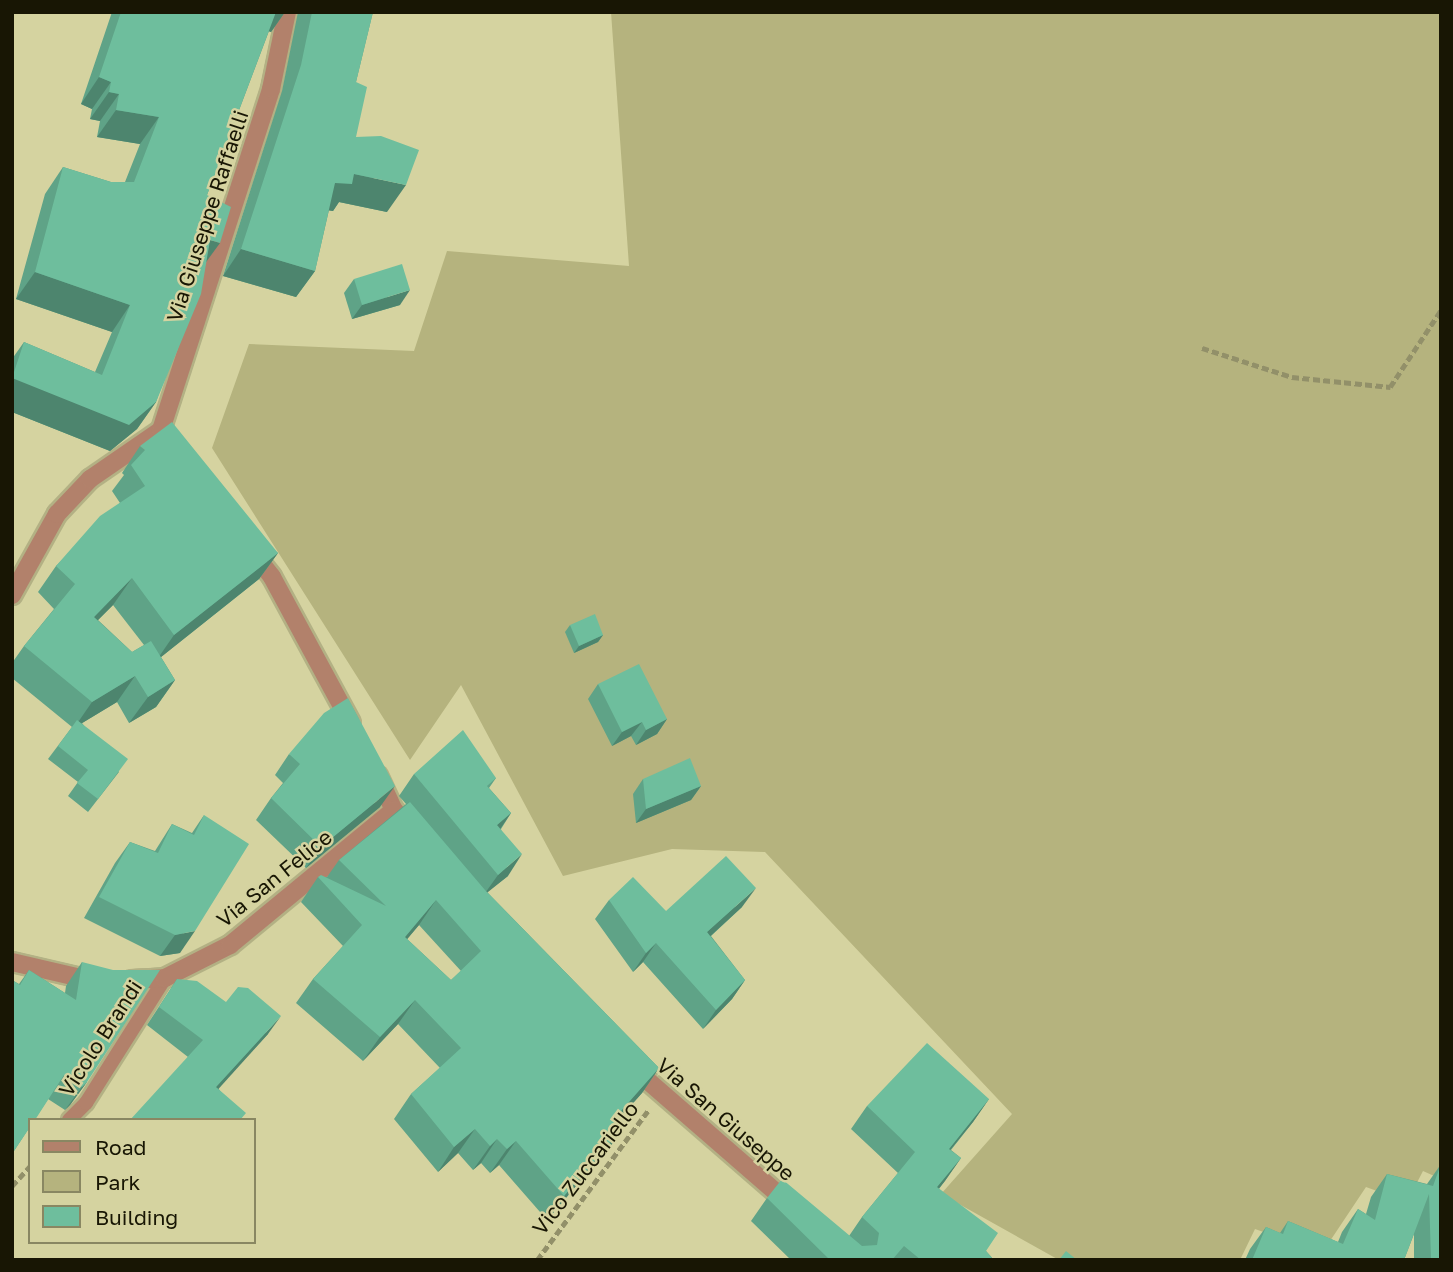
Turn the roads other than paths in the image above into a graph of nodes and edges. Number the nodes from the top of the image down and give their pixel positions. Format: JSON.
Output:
{"nodes":[{"id":1,"x":287,"y":12,"type":"edge"},
{"id":2,"x":161,"y":430,"type":"junction"},
{"id":3,"x":174,"y":450,"type":"edge"},
{"id":4,"x":239,"y":534,"type":"edge"},
{"id":5,"x":12,"y":594,"type":"edge"},
{"id":6,"x":358,"y":734,"type":"edge"},
{"id":7,"x":370,"y":760,"type":"edge"},
{"id":8,"x":394,"y":810,"type":"junction"},
{"id":9,"x":422,"y":842,"type":"edge"},
{"id":10,"x":12,"y":962,"type":"edge"},
{"id":11,"x":165,"y":978,"type":"junction"},
{"id":12,"x":621,"y":1056,"type":"edge"},
{"id":13,"x":71,"y":1118,"type":"edge"},
{"id":14,"x":806,"y":1218,"type":"edge"}],
"edges":[{"from":1,"to":2,"type":"street","name":"Via Giuseppe Raffaelli"},
{"from":2,"to":3,"type":"street"},
{"from":2,"to":5,"type":"street"},
{"from":4,"to":6,"type":"street"},
{"from":7,"to":8,"type":"street"},
{"from":8,"to":9,"type":"street"},
{"from":8,"to":11,"type":"street","name":"Via San Felice"},
{"from":10,"to":11,"type":"street","name":"Via San Felice"},
{"from":11,"to":13,"type":"lane","name":"Vicolo Brandi"},
{"from":12,"to":14,"type":"street","name":"Via San Giuseppe"}]}
